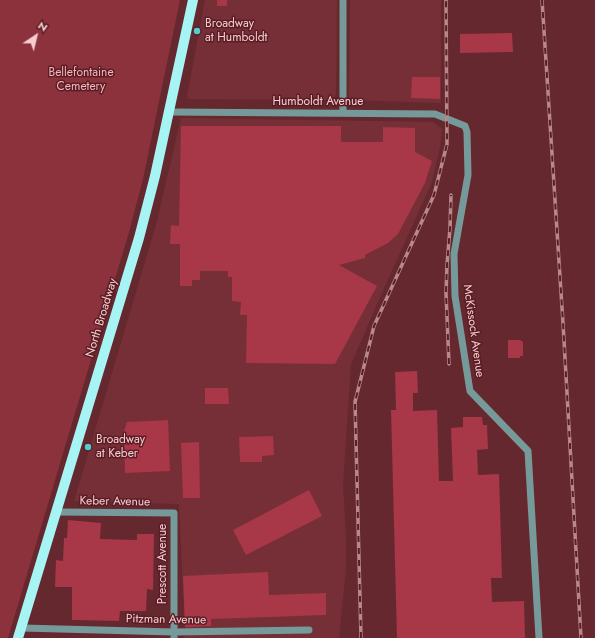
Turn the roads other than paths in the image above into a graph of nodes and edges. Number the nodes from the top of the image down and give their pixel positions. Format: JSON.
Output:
{"nodes":[{"id":1,"x":193,"y":0,"type":"edge"},
{"id":2,"x":344,"y":0,"type":"edge"},
{"id":3,"x":169,"y":112,"type":"junction"},
{"id":4,"x":342,"y":113,"type":"junction"},
{"id":5,"x":464,"y":126,"type":"joint"},
{"id":6,"x":57,"y":512,"type":"junction"},
{"id":7,"x":174,"y":513,"type":"joint"},
{"id":8,"x":22,"y":628,"type":"junction"},
{"id":9,"x":309,"y":630,"type":"dead end"},
{"id":10,"x":174,"y":635,"type":"edge"},
{"id":11,"x":18,"y":638,"type":"edge"},
{"id":12,"x":539,"y":638,"type":"edge"}],
"edges":[{"from":1,"to":3,"type":"main road","name":"North Broadway"},
{"from":2,"to":4,"type":"street"},
{"from":3,"to":4,"type":"street","name":"Humboldt Avenue"},
{"from":3,"to":6,"type":"main road","name":"North Broadway"},
{"from":4,"to":5,"type":"street","name":"Humboldt Avenue"},
{"from":5,"to":12,"type":"street","name":"McKissock Avenue"},
{"from":6,"to":7,"type":"street","name":"Keber Avenue"},
{"from":6,"to":8,"type":"main road","name":"North Broadway"},
{"from":7,"to":10,"type":"street","name":"Prescott Avenue"},
{"from":8,"to":10,"type":"street","name":"Pitzman Avenue"},
{"from":8,"to":11,"type":"main road","name":"North Broadway"},
{"from":9,"to":10,"type":"street","name":"Pitzman Avenue"}]}
